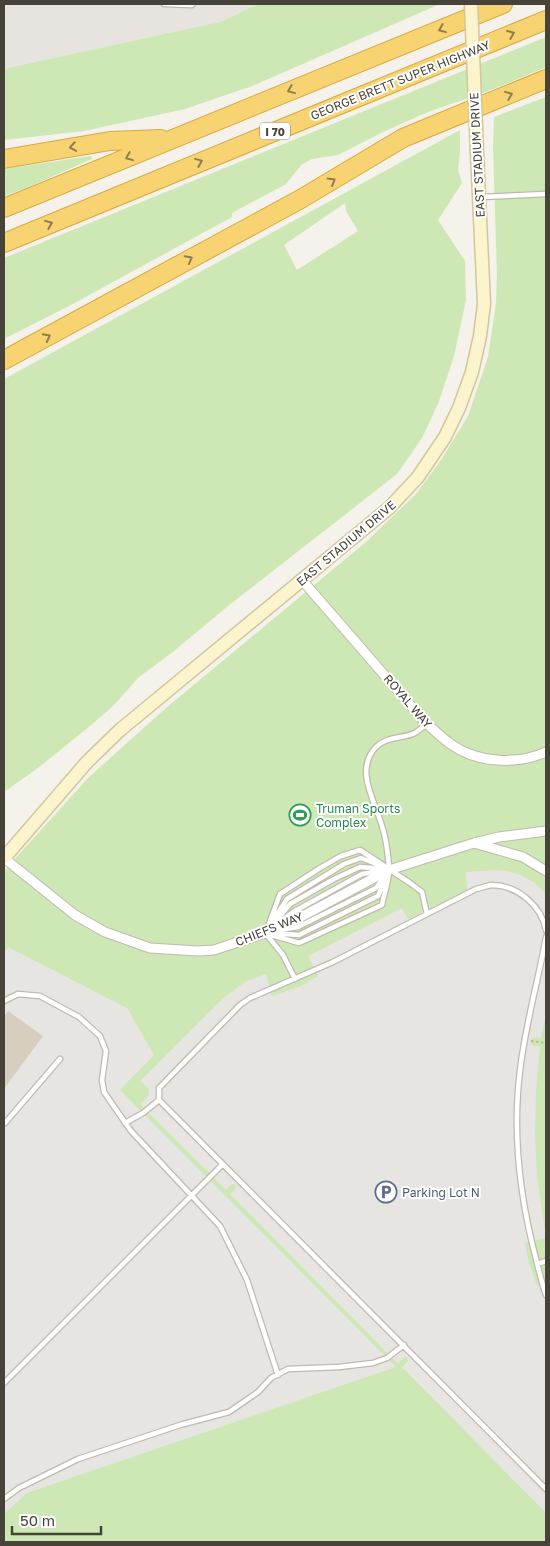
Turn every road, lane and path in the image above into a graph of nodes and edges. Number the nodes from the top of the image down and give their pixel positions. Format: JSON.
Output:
{"nodes":[{"id":1,"x":164,"y":4,"type":"edge"},
{"id":2,"x":193,"y":4,"type":"edge"},
{"id":3,"x":470,"y":4,"type":"edge"},
{"id":4,"x":503,"y":4,"type":"edge"},
{"id":5,"x":546,"y":20,"type":"edge"},
{"id":6,"x":546,"y":80,"type":"edge"},
{"id":7,"x":174,"y":138,"type":"junction"},
{"id":8,"x":4,"y":159,"type":"edge"},
{"id":9,"x":546,"y":194,"type":"edge"},
{"id":10,"x":480,"y":197,"type":"junction"},
{"id":11,"x":4,"y":208,"type":"edge"},
{"id":12,"x":4,"y":243,"type":"edge"},
{"id":13,"x":4,"y":360,"type":"edge"},
{"id":14,"x":302,"y":580,"type":"junction"},
{"id":15,"x":427,"y":724,"type":"junction"},
{"id":16,"x":546,"y":752,"type":"edge"},
{"id":17,"x":546,"y":831,"type":"edge"},
{"id":18,"x":474,"y":843,"type":"junction"},
{"id":19,"x":4,"y":858,"type":"edge"},
{"id":20,"x":389,"y":870,"type":"junction"},
{"id":21,"x":546,"y":871,"type":"edge"},
{"id":22,"x":427,"y":914,"type":"junction"},
{"id":23,"x":546,"y":930,"type":"edge"},
{"id":24,"x":265,"y":933,"type":"junction"},
{"id":25,"x":546,"y":937,"type":"edge"},
{"id":26,"x":294,"y":979,"type":"junction"},
{"id":27,"x":4,"y":1001,"type":"edge"},
{"id":28,"x":525,"y":1040,"type":"junction"},
{"id":29,"x":546,"y":1043,"type":"edge"},
{"id":30,"x":60,"y":1059,"type":"dead end"},
{"id":31,"x":159,"y":1100,"type":"junction"},
{"id":32,"x":4,"y":1122,"type":"edge"},
{"id":33,"x":125,"y":1123,"type":"junction"},
{"id":34,"x":223,"y":1164,"type":"junction"},
{"id":35,"x":192,"y":1195,"type":"junction"},
{"id":36,"x":546,"y":1261,"type":"edge"},
{"id":37,"x":537,"y":1264,"type":"junction"},
{"id":38,"x":546,"y":1295,"type":"edge"},
{"id":39,"x":404,"y":1345,"type":"junction"},
{"id":40,"x":278,"y":1375,"type":"junction"},
{"id":41,"x":4,"y":1383,"type":"edge"},
{"id":42,"x":546,"y":1489,"type":"edge"},
{"id":43,"x":4,"y":1499,"type":"edge"}],
"edges":[{"from":1,"to":2,"type":"lane"},
{"from":3,"to":10,"type":"main road","name":"EAST STADIUM DRIVE","bridge":true},
{"from":4,"to":7,"type":"highway","number":"I 70","one_way":true},
{"from":12,"to":5,"type":"highway","name":"GEORGE BRETT SUPER HIGHWAY","number":"I 70","one_way":true},
{"from":13,"to":6,"type":"highway","one_way":true},
{"from":7,"to":8,"type":"highway","one_way":true},
{"from":7,"to":11,"type":"highway","number":"I 70","one_way":true},
{"from":9,"to":10,"type":"lane"},
{"from":10,"to":14,"type":"main road","name":"EAST STADIUM DRIVE"},
{"from":14,"to":15,"type":"street","name":"ROYAL WAY"},
{"from":14,"to":19,"type":"main road","name":"EAST STADIUM DRIVE"},
{"from":15,"to":16,"type":"street","name":"ROYAL WAY"},
{"from":15,"to":20,"type":"lane"},
{"from":17,"to":18,"type":"street","name":"CHIEFS WAY"},
{"from":18,"to":20,"type":"street","name":"CHIEFS WAY"},
{"from":18,"to":21,"type":"street"},
{"from":19,"to":24,"type":"street","name":"CHIEFS WAY"},
{"from":20,"to":22,"type":"lane"},
{"from":20,"to":24,"type":"street","name":"CHIEFS WAY"},
{"from":20,"to":24,"type":"lane"},
{"from":20,"to":24,"type":"lane"},
{"from":20,"to":24,"type":"lane"},
{"from":20,"to":24,"type":"lane"},
{"from":20,"to":24,"type":"lane"},
{"from":22,"to":23,"type":"lane"},
{"from":22,"to":26,"type":"lane"},
{"from":24,"to":26,"type":"lane"},
{"from":25,"to":28,"type":"lane"},
{"from":26,"to":31,"type":"lane"},
{"from":27,"to":33,"type":"lane"},
{"from":28,"to":29,"type":"path"},
{"from":28,"to":37,"type":"lane"},
{"from":30,"to":32,"type":"lane"},
{"from":31,"to":33,"type":"lane"},
{"from":31,"to":34,"type":"lane"},
{"from":33,"to":35,"type":"lane"},
{"from":34,"to":35,"type":"lane"},
{"from":34,"to":39,"type":"lane"},
{"from":35,"to":40,"type":"lane"},
{"from":35,"to":41,"type":"lane"},
{"from":36,"to":37,"type":"lane"},
{"from":37,"to":38,"type":"lane"},
{"from":39,"to":40,"type":"lane"},
{"from":39,"to":42,"type":"lane"},
{"from":40,"to":43,"type":"lane"}]}
